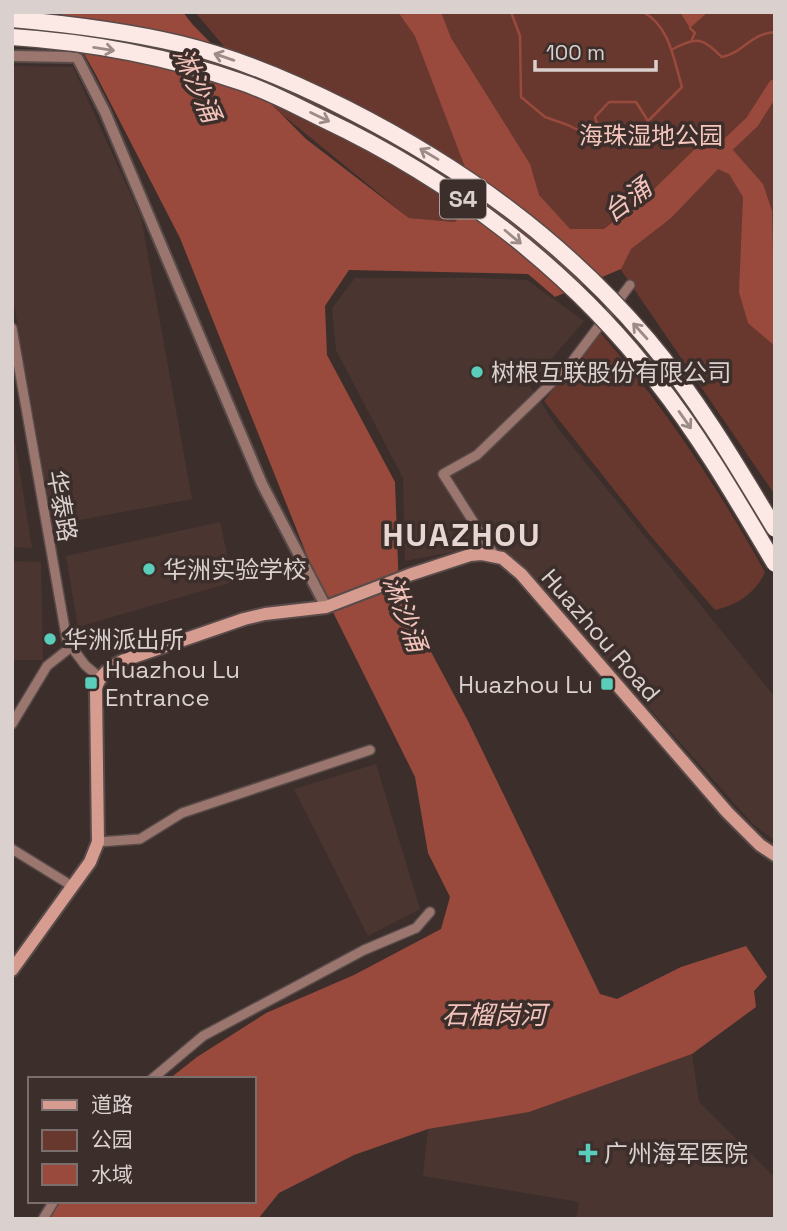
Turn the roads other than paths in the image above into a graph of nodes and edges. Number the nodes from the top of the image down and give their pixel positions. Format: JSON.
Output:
{"nodes":[{"id":1,"x":12,"y":19,"type":"edge"},
{"id":2,"x":12,"y":37,"type":"edge"},
{"id":3,"x":12,"y":56,"type":"edge"},
{"id":4,"x":630,"y":285,"type":"dead end"},
{"id":5,"x":12,"y":328,"type":"edge"},
{"id":6,"x":775,"y":529,"type":"edge"},
{"id":7,"x":495,"y":556,"type":"junction"},
{"id":8,"x":775,"y":564,"type":"edge"},
{"id":9,"x":326,"y":607,"type":"junction"},
{"id":10,"x":71,"y":647,"type":"junction"},
{"id":11,"x":100,"y":678,"type":"junction"},
{"id":12,"x":12,"y":724,"type":"edge"},
{"id":13,"x":370,"y":750,"type":"dead end"},
{"id":14,"x":98,"y":842,"type":"junction"},
{"id":15,"x":12,"y":849,"type":"edge"},
{"id":16,"x":775,"y":855,"type":"edge"},
{"id":17,"x":72,"y":886,"type":"junction"},
{"id":18,"x":430,"y":912,"type":"dead end"},
{"id":19,"x":12,"y":970,"type":"edge"},
{"id":20,"x":154,"y":1077,"type":"edge"},
{"id":21,"x":53,"y":1203,"type":"edge"},
{"id":22,"x":43,"y":1219,"type":"edge"}],
"edges":[{"from":6,"to":1,"type":"highway","number":"S4","one_way":true,"bridge":true},
{"from":2,"to":8,"type":"highway","number":"S4","one_way":true,"bridge":true},
{"from":3,"to":9,"type":"street"},
{"from":4,"to":7,"type":"street"},
{"from":5,"to":10,"type":"street","name":"华泰路"},
{"from":7,"to":9,"type":"main road"},
{"from":7,"to":16,"type":"main road","name":"Huazhou Road"},
{"from":9,"to":11,"type":"main road"},
{"from":10,"to":11,"type":"street","name":"华泰路"},
{"from":10,"to":12,"type":"street"},
{"from":11,"to":14,"type":"main road"},
{"from":13,"to":14,"type":"street"},
{"from":14,"to":17,"type":"main road"},
{"from":15,"to":17,"type":"street"},
{"from":17,"to":19,"type":"main road"},
{"from":18,"to":20,"type":"street"},
{"from":21,"to":22,"type":"street"}]}
